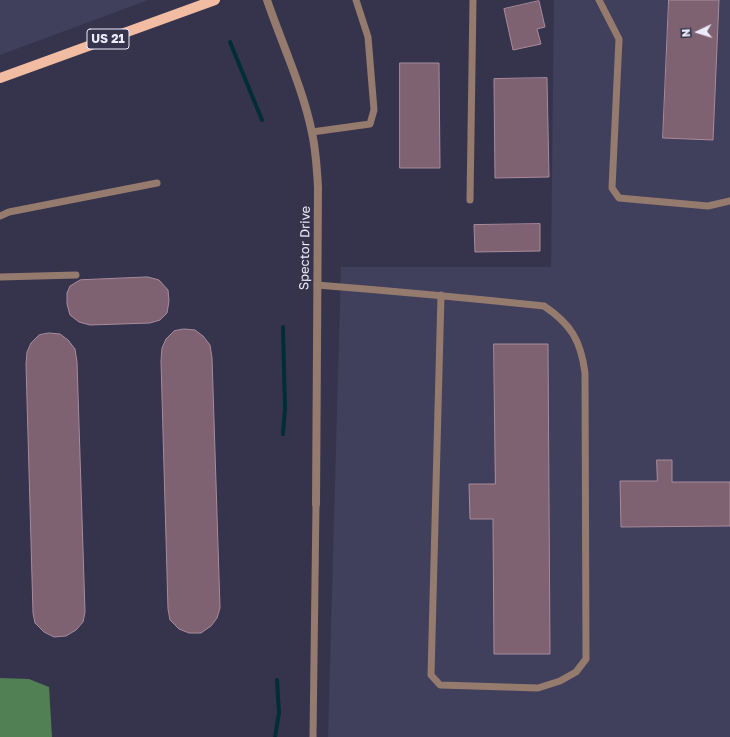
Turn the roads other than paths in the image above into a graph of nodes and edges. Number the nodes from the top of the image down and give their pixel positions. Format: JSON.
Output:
{"nodes":[{"id":1,"x":215,"y":0,"type":"edge"},
{"id":2,"x":267,"y":0,"type":"edge"},
{"id":3,"x":356,"y":0,"type":"edge"},
{"id":4,"x":473,"y":0,"type":"edge"},
{"id":5,"x":599,"y":0,"type":"edge"},
{"id":6,"x":0,"y":78,"type":"edge"},
{"id":7,"x":312,"y":132,"type":"junction"},
{"id":8,"x":157,"y":182,"type":"dead end"},
{"id":9,"x":470,"y":200,"type":"dead end"},
{"id":10,"x":730,"y":201,"type":"edge"},
{"id":11,"x":0,"y":216,"type":"edge"},
{"id":12,"x":76,"y":275,"type":"dead end"},
{"id":13,"x":0,"y":276,"type":"edge"},
{"id":14,"x":317,"y":285,"type":"junction"},
{"id":15,"x":441,"y":295,"type":"junction"},
{"id":16,"x":316,"y":504,"type":"joint"},
{"id":17,"x":313,"y":737,"type":"edge"}],
"edges":[{"from":1,"to":6,"type":"main road","number":"US 21"},
{"from":2,"to":7,"type":"street","name":"Spector Drive"},
{"from":3,"to":7,"type":"lane"},
{"from":4,"to":9,"type":"lane"},
{"from":5,"to":10,"type":"lane"},
{"from":7,"to":14,"type":"street","name":"Spector Drive"},
{"from":8,"to":11,"type":"lane"},
{"from":12,"to":13,"type":"lane"},
{"from":14,"to":15,"type":"lane"},
{"from":14,"to":16,"type":"street","name":"Spector Drive"},
{"from":15,"to":15,"type":"lane"},
{"from":16,"to":17,"type":"lane"}]}
